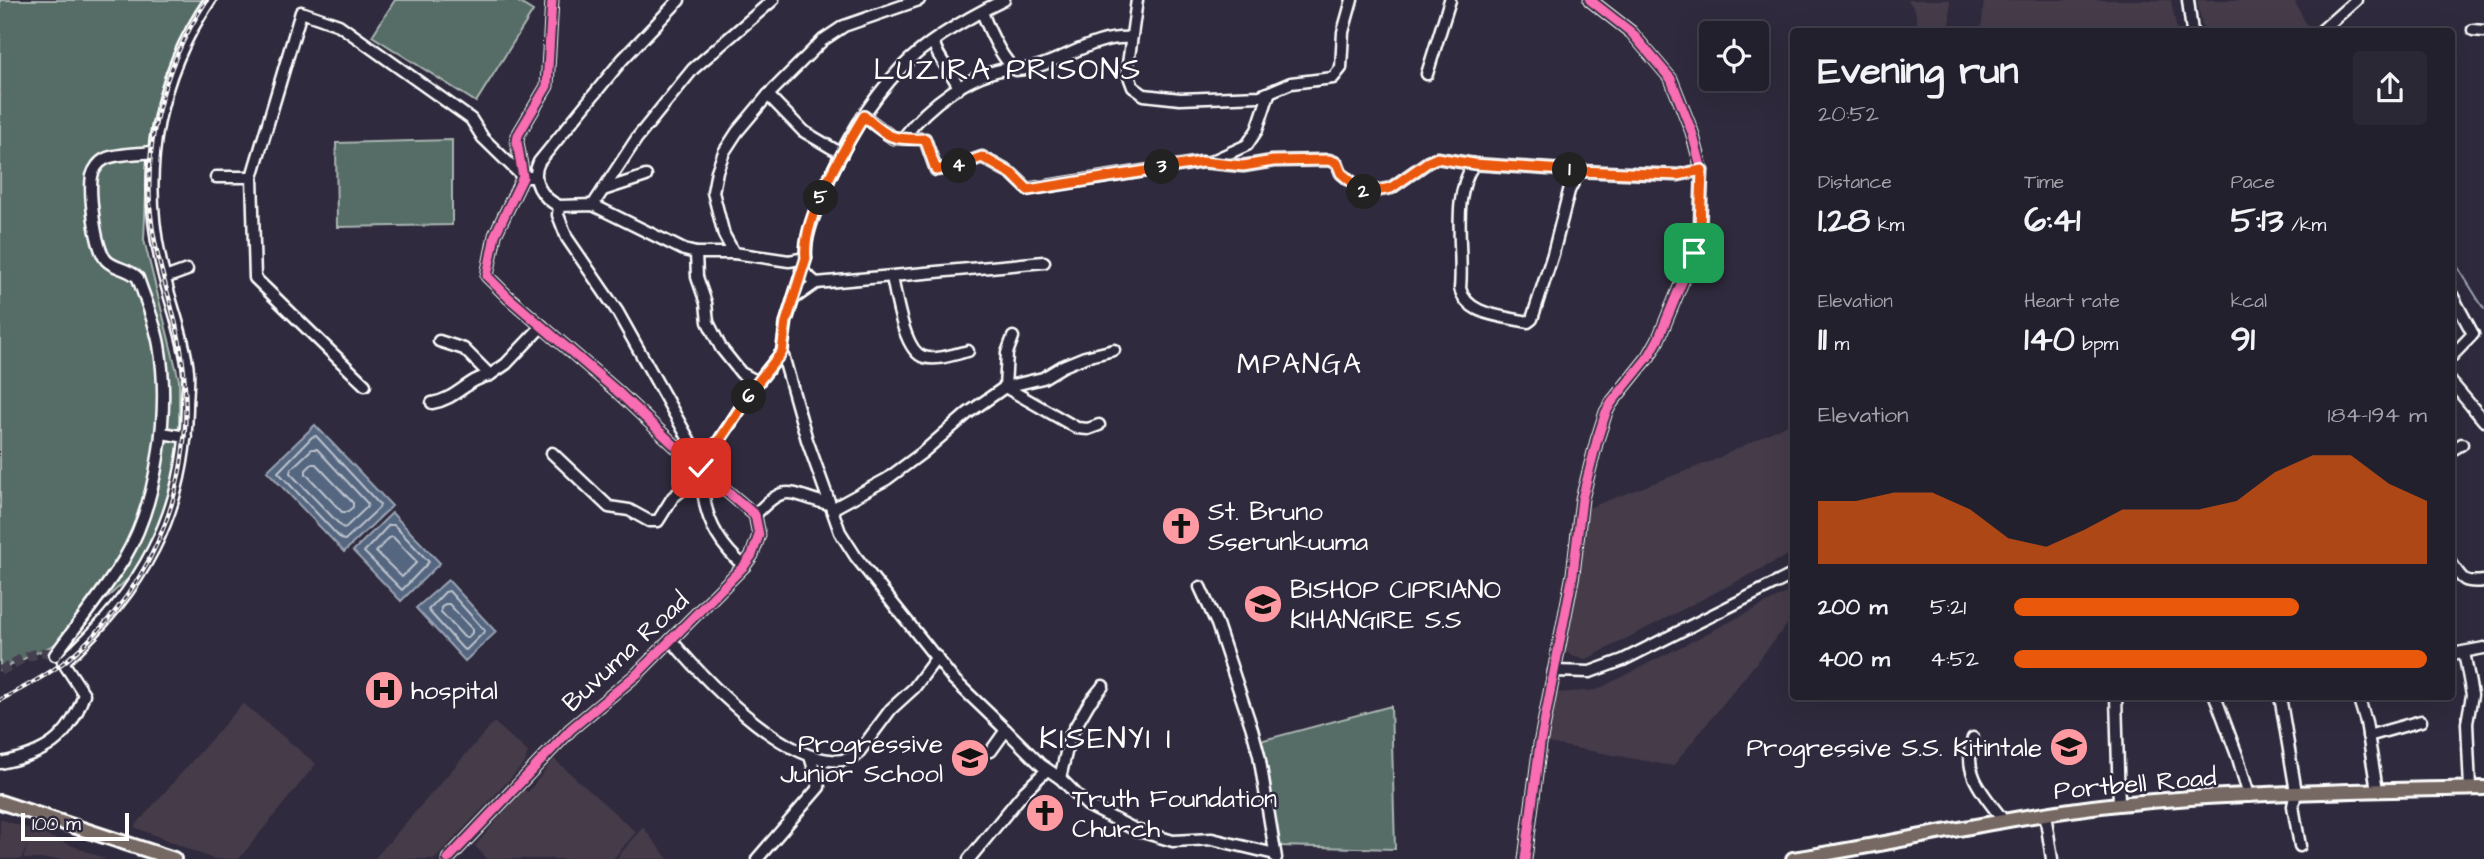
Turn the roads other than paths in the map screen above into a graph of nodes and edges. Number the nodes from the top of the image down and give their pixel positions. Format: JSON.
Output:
{"nodes":[{"id":1,"x":209,"y":0,"type":"edge"},
{"id":2,"x":552,"y":0,"type":"edge"},
{"id":3,"x":679,"y":0,"type":"edge"},
{"id":4,"x":773,"y":0,"type":"edge"},
{"id":5,"x":919,"y":0,"type":"edge"},
{"id":6,"x":1004,"y":0,"type":"edge"},
{"id":7,"x":1137,"y":0,"type":"edge"},
{"id":8,"x":1352,"y":0,"type":"edge"},
{"id":9,"x":1450,"y":0,"type":"edge"},
{"id":10,"x":1590,"y":0,"type":"edge"},
{"id":11,"x":2188,"y":0,"type":"edge"},
{"id":12,"x":2356,"y":0,"type":"edge"},
{"id":13,"x":985,"y":7,"type":"edge"},
{"id":14,"x":2192,"y":28,"type":"edge"},
{"id":15,"x":2324,"y":28,"type":"edge"},
{"id":16,"x":1131,"y":38,"type":"junction"},
{"id":17,"x":934,"y":41,"type":"junction"},
{"id":18,"x":1010,"y":63,"type":"junction"},
{"id":19,"x":1427,"y":74,"type":"dead end"},
{"id":20,"x":959,"y":88,"type":"junction"},
{"id":21,"x":1269,"y":94,"type":"junction"},
{"id":22,"x":768,"y":95,"type":"junction"},
{"id":23,"x":864,"y":116,"type":"junction"},
{"id":24,"x":903,"y":138,"type":"junction"},
{"id":25,"x":153,"y":152,"type":"junction"},
{"id":26,"x":842,"y":154,"type":"junction"},
{"id":27,"x":1210,"y":162,"type":"junction"},
{"id":28,"x":1474,"y":164,"type":"junction"},
{"id":29,"x":1702,"y":170,"type":"junction"},
{"id":30,"x":1579,"y":171,"type":"junction"},
{"id":31,"x":646,"y":176,"type":"dead end"},
{"id":32,"x":216,"y":177,"type":"dead end"},
{"id":33,"x":252,"y":177,"type":"junction"},
{"id":34,"x":523,"y":177,"type":"junction"},
{"id":35,"x":536,"y":177,"type":"junction"},
{"id":36,"x":602,"y":191,"type":"junction"},
{"id":37,"x":593,"y":205,"type":"junction"},
{"id":38,"x":559,"y":206,"type":"junction"},
{"id":39,"x":696,"y":253,"type":"junction"},
{"id":40,"x":734,"y":253,"type":"junction"},
{"id":41,"x":806,"y":258,"type":"junction"},
{"id":42,"x":1044,"y":262,"type":"dead end"},
{"id":43,"x":187,"y":270,"type":"dead end"},
{"id":44,"x":801,"y":270,"type":"junction"},
{"id":45,"x":892,"y":277,"type":"junction"},
{"id":46,"x":165,"y":278,"type":"junction"},
{"id":47,"x":816,"y":283,"type":"junction"},
{"id":48,"x":796,"y":297,"type":"junction"},
{"id":49,"x":2455,"y":301,"type":"edge"},
{"id":50,"x":542,"y":326,"type":"junction"},
{"id":51,"x":1013,"y":337,"type":"dead end"},
{"id":52,"x":439,"y":341,"type":"dead end"},
{"id":53,"x":1114,"y":350,"type":"dead end"},
{"id":54,"x":968,"y":351,"type":"dead end"},
{"id":55,"x":782,"y":352,"type":"junction"},
{"id":56,"x":2455,"y":353,"type":"edge"},
{"id":57,"x":490,"y":375,"type":"junction"},
{"id":58,"x":758,"y":382,"type":"junction"},
{"id":59,"x":365,"y":385,"type":"dead end"},
{"id":60,"x":1006,"y":387,"type":"junction"},
{"id":61,"x":2455,"y":387,"type":"edge"},
{"id":62,"x":432,"y":403,"type":"dead end"},
{"id":63,"x":2484,"y":421,"type":"edge"},
{"id":64,"x":1098,"y":425,"type":"dead end"},
{"id":65,"x":162,"y":433,"type":"junction"},
{"id":66,"x":186,"y":436,"type":"junction"},
{"id":67,"x":2462,"y":444,"type":"dead end"},
{"id":68,"x":2455,"y":448,"type":"edge"},
{"id":69,"x":552,"y":453,"type":"dead end"},
{"id":70,"x":701,"y":468,"type":"junction"},
{"id":71,"x":830,"y":506,"type":"junction"},
{"id":72,"x":755,"y":515,"type":"junction"},
{"id":73,"x":744,"y":566,"type":"junction"},
{"id":74,"x":2455,"y":568,"type":"edge"},
{"id":75,"x":1790,"y":576,"type":"edge"},
{"id":76,"x":2484,"y":581,"type":"edge"},
{"id":77,"x":1200,"y":587,"type":"dead end"},
{"id":78,"x":671,"y":640,"type":"junction"},
{"id":79,"x":2484,"y":648,"type":"edge"},
{"id":80,"x":2464,"y":652,"type":"junction"},
{"id":81,"x":2455,"y":653,"type":"edge"},
{"id":82,"x":55,"y":655,"type":"dead end"},
{"id":83,"x":937,"y":657,"type":"junction"},
{"id":84,"x":1554,"y":671,"type":"junction"},
{"id":85,"x":1103,"y":686,"type":"dead end"},
{"id":86,"x":2116,"y":700,"type":"edge"},
{"id":87,"x":2217,"y":700,"type":"edge"},
{"id":88,"x":2281,"y":700,"type":"edge"},
{"id":89,"x":2359,"y":700,"type":"edge"},
{"id":90,"x":2421,"y":721,"type":"dead end"},
{"id":91,"x":1006,"y":730,"type":"junction"},
{"id":92,"x":2368,"y":736,"type":"junction"},
{"id":93,"x":1973,"y":738,"type":"dead end"},
{"id":94,"x":991,"y":751,"type":"dead end"},
{"id":95,"x":810,"y":756,"type":"junction"},
{"id":96,"x":0,"y":763,"type":"edge"},
{"id":97,"x":1047,"y":770,"type":"junction"},
{"id":98,"x":1060,"y":778,"type":"junction"},
{"id":99,"x":2484,"y":788,"type":"edge"},
{"id":100,"x":2470,"y":789,"type":"junction"},
{"id":101,"x":2377,"y":790,"type":"junction"},
{"id":102,"x":2296,"y":792,"type":"junction"},
{"id":103,"x":2249,"y":796,"type":"junction"},
{"id":104,"x":0,"y":802,"type":"edge"},
{"id":105,"x":2119,"y":804,"type":"junction"},
{"id":106,"x":2045,"y":814,"type":"junction"},
{"id":107,"x":2004,"y":821,"type":"junction"},
{"id":108,"x":2300,"y":846,"type":"dead end"},
{"id":109,"x":1276,"y":856,"type":"edge"},
{"id":110,"x":174,"y":859,"type":"edge"},
{"id":111,"x":448,"y":859,"type":"edge"},
{"id":112,"x":757,"y":859,"type":"edge"},
{"id":113,"x":969,"y":859,"type":"edge"},
{"id":114,"x":1525,"y":859,"type":"edge"},
{"id":115,"x":1793,"y":859,"type":"edge"},
{"id":116,"x":2052,"y":859,"type":"edge"}],
"edges":[{"from":1,"to":25,"type":"street"},
{"from":2,"to":34,"type":"street"},
{"from":3,"to":35,"type":"street"},
{"from":4,"to":36,"type":"street"},
{"from":5,"to":22,"type":"street"},
{"from":6,"to":13,"type":"street"},
{"from":7,"to":16,"type":"street"},
{"from":8,"to":21,"type":"street"},
{"from":9,"to":19,"type":"street"},
{"from":10,"to":29,"type":"street"},
{"from":11,"to":14,"type":"street"},
{"from":12,"to":15,"type":"street"},
{"from":13,"to":17,"type":"street"},
{"from":13,"to":18,"type":"street"},
{"from":16,"to":18,"type":"street"},
{"from":16,"to":21,"type":"street"},
{"from":17,"to":20,"type":"street"},
{"from":17,"to":23,"type":"street"},
{"from":18,"to":20,"type":"street"},
{"from":20,"to":24,"type":"street"},
{"from":21,"to":27,"type":"street"},
{"from":22,"to":26,"type":"street"},
{"from":22,"to":40,"type":"street"},
{"from":23,"to":24,"type":"street"},
{"from":23,"to":26,"type":"street"},
{"from":24,"to":27,"type":"street"},
{"from":25,"to":46,"type":"street"},
{"from":25,"to":65,"type":"street"},
{"from":26,"to":41,"type":"street"},
{"from":27,"to":28,"type":"street"},
{"from":28,"to":30,"type":"street"},
{"from":28,"to":30,"type":"street"},
{"from":29,"to":30,"type":"street"},
{"from":29,"to":84,"type":"street"},
{"from":31,"to":36,"type":"street"},
{"from":32,"to":33,"type":"street"},
{"from":33,"to":34,"type":"street"},
{"from":33,"to":59,"type":"street"},
{"from":34,"to":35,"type":"street"},
{"from":34,"to":50,"type":"street"},
{"from":35,"to":38,"type":"street"},
{"from":36,"to":37,"type":"street"},
{"from":37,"to":38,"type":"street"},
{"from":37,"to":39,"type":"street"},
{"from":38,"to":70,"type":"street"},
{"from":39,"to":40,"type":"street"},
{"from":39,"to":58,"type":"street"},
{"from":40,"to":41,"type":"street"},
{"from":41,"to":44,"type":"street"},
{"from":42,"to":45,"type":"street"},
{"from":43,"to":46,"type":"street"},
{"from":44,"to":47,"type":"street"},
{"from":44,"to":48,"type":"street"},
{"from":45,"to":47,"type":"street"},
{"from":45,"to":54,"type":"street"},
{"from":46,"to":66,"type":"street"},
{"from":47,"to":48,"type":"street"},
{"from":48,"to":55,"type":"street"},
{"from":49,"to":56,"type":"street"},
{"from":50,"to":57,"type":"street"},
{"from":50,"to":70,"type":"street"},
{"from":51,"to":60,"type":"street"},
{"from":52,"to":57,"type":"street"},
{"from":53,"to":60,"type":"street"},
{"from":55,"to":58,"type":"street"},
{"from":55,"to":71,"type":"street"},
{"from":57,"to":62,"type":"street"},
{"from":58,"to":70,"type":"street"},
{"from":60,"to":64,"type":"street"},
{"from":60,"to":71,"type":"street"},
{"from":61,"to":63,"type":"street"},
{"from":65,"to":66,"type":"street"},
{"from":65,"to":82,"type":"street"},
{"from":66,"to":96,"type":"street"},
{"from":67,"to":68,"type":"street"},
{"from":69,"to":70,"type":"street"},
{"from":70,"to":72,"type":"street"},
{"from":70,"to":73,"type":"street"},
{"from":71,"to":72,"type":"street"},
{"from":71,"to":83,"type":"street"},
{"from":72,"to":73,"type":"street","name":"Buvuma Road"},
{"from":73,"to":78,"type":"street","name":"Buvuma Road"},
{"from":74,"to":76,"type":"street"},
{"from":75,"to":84,"type":"street"},
{"from":77,"to":109,"type":"street"},
{"from":78,"to":95,"type":"street"},
{"from":78,"to":111,"type":"street","name":"Buvuma Road"},
{"from":79,"to":80,"type":"street"},
{"from":80,"to":81,"type":"street"},
{"from":80,"to":100,"type":"street"},
{"from":83,"to":91,"type":"street"},
{"from":83,"to":95,"type":"street"},
{"from":84,"to":114,"type":"street"},
{"from":85,"to":98,"type":"street"},
{"from":86,"to":105,"type":"street"},
{"from":87,"to":103,"type":"street"},
{"from":88,"to":102,"type":"street"},
{"from":89,"to":92,"type":"street"},
{"from":90,"to":92,"type":"street"},
{"from":91,"to":94,"type":"street"},
{"from":91,"to":97,"type":"street"},
{"from":92,"to":101,"type":"street"},
{"from":93,"to":107,"type":"street"},
{"from":95,"to":112,"type":"street"},
{"from":97,"to":98,"type":"street"},
{"from":97,"to":113,"type":"street"},
{"from":98,"to":109,"type":"street"},
{"from":99,"to":100,"type":"main road","name":"Portbell Road"},
{"from":100,"to":101,"type":"main road","name":"Portbell Road"},
{"from":101,"to":102,"type":"main road","name":"Portbell Road"},
{"from":102,"to":103,"type":"main road","name":"Portbell Road"},
{"from":102,"to":108,"type":"street"},
{"from":103,"to":105,"type":"main road","name":"Portbell Road"},
{"from":104,"to":110,"type":"main road"},
{"from":105,"to":106,"type":"main road","name":"Portbell Road"},
{"from":106,"to":107,"type":"main road","name":"Portbell Road"},
{"from":106,"to":116,"type":"street"},
{"from":107,"to":115,"type":"main road","name":"Portbell Road"}]}
